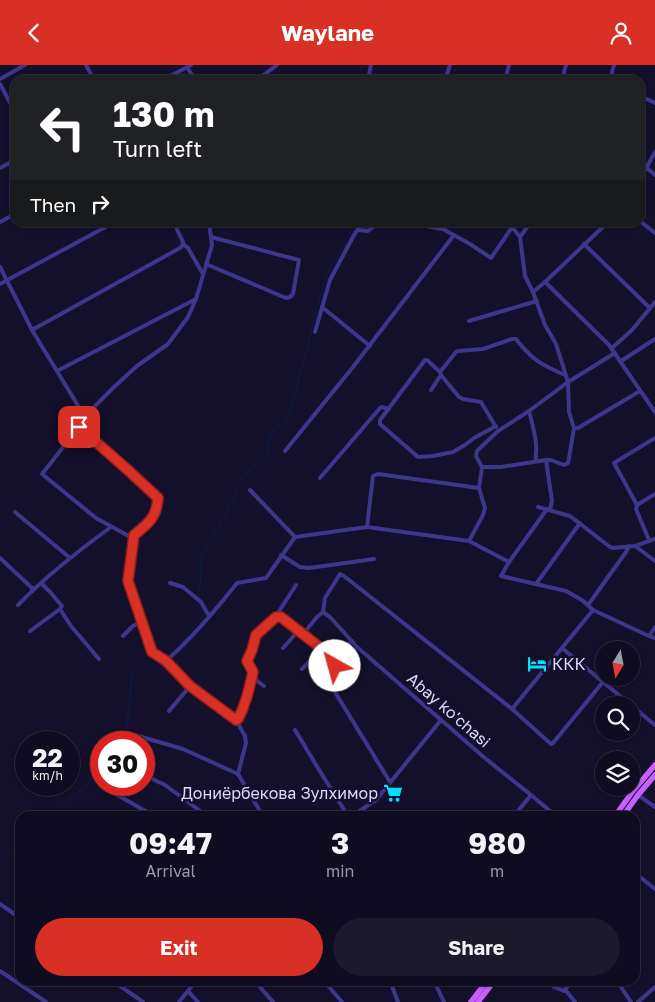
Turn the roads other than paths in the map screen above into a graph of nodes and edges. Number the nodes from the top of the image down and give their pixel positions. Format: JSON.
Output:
{"nodes":[{"id":1,"x":25,"y":65,"type":"edge"},
{"id":2,"x":276,"y":65,"type":"edge"},
{"id":3,"x":188,"y":66,"type":"edge"},
{"id":4,"x":173,"y":75,"type":"edge"},
{"id":5,"x":265,"y":75,"type":"edge"},
{"id":6,"x":0,"y":79,"type":"edge"},
{"id":7,"x":0,"y":84,"type":"edge"},
{"id":8,"x":10,"y":103,"type":"edge"},
{"id":9,"x":655,"y":152,"type":"edge"},
{"id":10,"x":646,"y":167,"type":"joint"},
{"id":11,"x":655,"y":175,"type":"edge"},
{"id":12,"x":645,"y":225,"type":"edge"},
{"id":13,"x":106,"y":227,"type":"edge"},
{"id":14,"x":176,"y":227,"type":"edge"},
{"id":15,"x":210,"y":227,"type":"edge"},
{"id":16,"x":373,"y":227,"type":"edge"},
{"id":17,"x":434,"y":227,"type":"edge"},
{"id":18,"x":512,"y":227,"type":"joint"},
{"id":19,"x":526,"y":227,"type":"edge"},
{"id":20,"x":603,"y":227,"type":"edge"},
{"id":21,"x":358,"y":229,"type":"joint"},
{"id":22,"x":443,"y":229,"type":"joint"},
{"id":23,"x":655,"y":233,"type":"edge"},
{"id":24,"x":454,"y":235,"type":"junction"},
{"id":25,"x":519,"y":235,"type":"junction"},
{"id":26,"x":211,"y":237,"type":"junction"},
{"id":27,"x":183,"y":244,"type":"junction"},
{"id":28,"x":584,"y":244,"type":"junction"},
{"id":29,"x":206,"y":264,"type":"junction"},
{"id":30,"x":0,"y":267,"type":"edge"},
{"id":31,"x":203,"y":274,"type":"junction"},
{"id":32,"x":7,"y":280,"type":"junction"},
{"id":33,"x":545,"y":283,"type":"junction"},
{"id":34,"x":0,"y":284,"type":"edge"},
{"id":35,"x":533,"y":291,"type":"junction"},
{"id":36,"x":196,"y":299,"type":"junction"},
{"id":37,"x":537,"y":301,"type":"junction"},
{"id":38,"x":655,"y":302,"type":"edge"},
{"id":39,"x":322,"y":307,"type":"junction"},
{"id":40,"x":650,"y":308,"type":"junction"},
{"id":41,"x":469,"y":321,"type":"dead end"},
{"id":42,"x":32,"y":330,"type":"junction"},
{"id":43,"x":315,"y":332,"type":"dead end"},
{"id":44,"x":655,"y":339,"type":"edge"},
{"id":45,"x":370,"y":346,"type":"junction"},
{"id":46,"x":612,"y":348,"type":"junction"},
{"id":47,"x":615,"y":353,"type":"junction"},
{"id":48,"x":621,"y":361,"type":"junction"},
{"id":49,"x":58,"y":371,"type":"junction"},
{"id":50,"x":440,"y":373,"type":"junction"},
{"id":51,"x":565,"y":375,"type":"junction"},
{"id":52,"x":568,"y":382,"type":"junction"},
{"id":53,"x":432,"y":389,"type":"dead end"},
{"id":54,"x":640,"y":391,"type":"junction"},
{"id":55,"x":653,"y":406,"type":"edge"},
{"id":56,"x":389,"y":409,"type":"junction"},
{"id":57,"x":529,"y":411,"type":"junction"},
{"id":58,"x":655,"y":412,"type":"edge"},
{"id":59,"x":82,"y":419,"type":"junction"},
{"id":60,"x":79,"y":427,"type":"junction"},
{"id":61,"x":574,"y":428,"type":"junction"},
{"id":62,"x":497,"y":429,"type":"junction"},
{"id":63,"x":655,"y":438,"type":"edge"},
{"id":64,"x":285,"y":451,"type":"dead end"},
{"id":65,"x":546,"y":460,"type":"junction"},
{"id":66,"x":536,"y":461,"type":"junction"},
{"id":67,"x":482,"y":467,"type":"junction"},
{"id":68,"x":320,"y":478,"type":"dead end"},
{"id":69,"x":479,"y":488,"type":"junction"},
{"id":70,"x":250,"y":490,"type":"dead end"},
{"id":71,"x":655,"y":494,"type":"edge"},
{"id":72,"x":637,"y":505,"type":"junction"},
{"id":73,"x":538,"y":507,"type":"dead end"},
{"id":74,"x":549,"y":509,"type":"junction"},
{"id":75,"x":16,"y":512,"type":"dead end"},
{"id":76,"x":580,"y":523,"type":"junction"},
{"id":77,"x":111,"y":527,"type":"junction"},
{"id":78,"x":368,"y":527,"type":"junction"},
{"id":79,"x":295,"y":537,"type":"junction"},
{"id":80,"x":134,"y":539,"type":"junction"},
{"id":81,"x":655,"y":539,"type":"edge"},
{"id":82,"x":649,"y":540,"type":"junction"},
{"id":83,"x":469,"y":541,"type":"junction"},
{"id":84,"x":629,"y":546,"type":"junction"},
{"id":85,"x":635,"y":546,"type":"junction"},
{"id":86,"x":281,"y":555,"type":"junction"},
{"id":87,"x":70,"y":557,"type":"junction"},
{"id":88,"x":0,"y":558,"type":"edge"},
{"id":89,"x":374,"y":559,"type":"dead end"},
{"id":90,"x":655,"y":561,"type":"edge"},
{"id":91,"x":509,"y":562,"type":"junction"},
{"id":92,"x":343,"y":563,"type":"junction"},
{"id":93,"x":340,"y":575,"type":"junction"},
{"id":94,"x":41,"y":583,"type":"junction"},
{"id":95,"x":170,"y":583,"type":"dead end"},
{"id":96,"x":536,"y":584,"type":"junction"},
{"id":97,"x":296,"y":585,"type":"dead end"},
{"id":98,"x":32,"y":591,"type":"junction"},
{"id":99,"x":18,"y":605,"type":"dead end"},
{"id":100,"x":588,"y":605,"type":"junction"},
{"id":101,"x":60,"y":609,"type":"junction"},
{"id":102,"x":593,"y":610,"type":"junction"},
{"id":103,"x":323,"y":612,"type":"junction"},
{"id":104,"x":209,"y":616,"type":"junction"},
{"id":105,"x":276,"y":617,"type":"junction"},
{"id":106,"x":142,"y":621,"type":"junction"},
{"id":107,"x":655,"y":627,"type":"edge"},
{"id":108,"x":30,"y":631,"type":"dead end"},
{"id":109,"x":298,"y":631,"type":"junction"},
{"id":110,"x":303,"y":635,"type":"junction"},
{"id":111,"x":123,"y":636,"type":"dead end"},
{"id":112,"x":649,"y":637,"type":"junction"},
{"id":113,"x":655,"y":638,"type":"edge"},
{"id":114,"x":352,"y":641,"type":"junction"},
{"id":115,"x":284,"y":648,"type":"dead end"},
{"id":116,"x":562,"y":648,"type":"junction"},
{"id":117,"x":322,"y":649,"type":"junction"},
{"id":118,"x":99,"y":659,"type":"dead end"},
{"id":119,"x":333,"y":659,"type":"junction"},
{"id":120,"x":164,"y":660,"type":"junction"},
{"id":121,"x":302,"y":669,"type":"dead end"},
{"id":122,"x":595,"y":675,"type":"edge"},
{"id":123,"x":252,"y":677,"type":"junction"},
{"id":124,"x":190,"y":686,"type":"junction"},
{"id":125,"x":264,"y":686,"type":"dead end"},
{"id":126,"x":601,"y":686,"type":"edge"},
{"id":127,"x":609,"y":686,"type":"edge"},
{"id":128,"x":512,"y":709,"type":"junction"},
{"id":129,"x":169,"y":711,"type":"dead end"},
{"id":130,"x":236,"y":720,"type":"junction"},
{"id":131,"x":441,"y":720,"type":"junction"},
{"id":132,"x":655,"y":725,"type":"edge"},
{"id":133,"x":295,"y":730,"type":"dead end"},
{"id":134,"x":155,"y":741,"type":"edge"},
{"id":135,"x":655,"y":765,"type":"edge"},
{"id":136,"x":238,"y":774,"type":"junction"},
{"id":137,"x":655,"y":775,"type":"edge"},
{"id":138,"x":155,"y":780,"type":"edge"},
{"id":139,"x":390,"y":782,"type":"junction"},
{"id":140,"x":640,"y":793,"type":"edge"},
{"id":141,"x":531,"y":795,"type":"junction"},
{"id":142,"x":119,"y":796,"type":"edge"},
{"id":143,"x":637,"y":796,"type":"edge"},
{"id":144,"x":639,"y":796,"type":"edge"},
{"id":145,"x":655,"y":807,"type":"edge"},
{"id":146,"x":145,"y":811,"type":"edge"},
{"id":147,"x":200,"y":811,"type":"edge"},
{"id":148,"x":260,"y":811,"type":"edge"},
{"id":149,"x":345,"y":811,"type":"edge"},
{"id":150,"x":359,"y":811,"type":"edge"},
{"id":151,"x":518,"y":811,"type":"edge"},
{"id":152,"x":550,"y":811,"type":"edge"},
{"id":153,"x":619,"y":811,"type":"edge"},
{"id":154,"x":627,"y":811,"type":"edge"},
{"id":155,"x":640,"y":877,"type":"edge"},
{"id":156,"x":655,"y":889,"type":"edge"},
{"id":157,"x":0,"y":904,"type":"edge"},
{"id":158,"x":15,"y":914,"type":"edge"},
{"id":159,"x":0,"y":971,"type":"edge"},
{"id":160,"x":15,"y":981,"type":"edge"},
{"id":161,"x":22,"y":986,"type":"edge"},
{"id":162,"x":120,"y":986,"type":"edge"},
{"id":163,"x":192,"y":986,"type":"edge"},
{"id":164,"x":259,"y":986,"type":"edge"},
{"id":165,"x":328,"y":986,"type":"edge"},
{"id":166,"x":392,"y":986,"type":"edge"},
{"id":167,"x":437,"y":986,"type":"edge"},
{"id":168,"x":483,"y":986,"type":"edge"},
{"id":169,"x":490,"y":986,"type":"edge"},
{"id":170,"x":568,"y":986,"type":"edge"},
{"id":171,"x":620,"y":986,"type":"edge"},
{"id":172,"x":554,"y":987,"type":"dead end"},
{"id":173,"x":655,"y":987,"type":"edge"},
{"id":174,"x":188,"y":991,"type":"junction"},
{"id":175,"x":564,"y":991,"type":"junction"},
{"id":176,"x":46,"y":1002,"type":"edge"},
{"id":177,"x":143,"y":1002,"type":"edge"},
{"id":178,"x":179,"y":1002,"type":"edge"},
{"id":179,"x":198,"y":1002,"type":"edge"},
{"id":180,"x":273,"y":1002,"type":"edge"},
{"id":181,"x":342,"y":1002,"type":"edge"},
{"id":182,"x":398,"y":1002,"type":"edge"},
{"id":183,"x":444,"y":1002,"type":"edge"},
{"id":184,"x":470,"y":1002,"type":"edge"},
{"id":185,"x":478,"y":1002,"type":"edge"},
{"id":186,"x":575,"y":1002,"type":"edge"},
{"id":187,"x":631,"y":1002,"type":"edge"},
{"id":188,"x":638,"y":1002,"type":"edge"}],
"edges":[{"from":1,"to":6,"type":"street"},
{"from":2,"to":5,"type":"street"},
{"from":3,"to":4,"type":"street"},
{"from":7,"to":8,"type":"street"},
{"from":9,"to":10,"type":"street"},
{"from":10,"to":11,"type":"street"},
{"from":12,"to":23,"type":"street"},
{"from":13,"to":32,"type":"street"},
{"from":14,"to":27,"type":"street"},
{"from":15,"to":26,"type":"street"},
{"from":16,"to":21,"type":"street"},
{"from":17,"to":22,"type":"street"},
{"from":18,"to":24,"type":"street"},
{"from":18,"to":25,"type":"street"},
{"from":19,"to":25,"type":"street"},
{"from":20,"to":28,"type":"street"},
{"from":21,"to":39,"type":"street"},
{"from":22,"to":24,"type":"street"},
{"from":24,"to":45,"type":"street"},
{"from":25,"to":35,"type":"street"},
{"from":26,"to":29,"type":"street"},
{"from":26,"to":29,"type":"street"},
{"from":27,"to":31,"type":"street"},
{"from":27,"to":42,"type":"street"},
{"from":28,"to":33,"type":"street"},
{"from":28,"to":40,"type":"street"},
{"from":29,"to":31,"type":"street"},
{"from":30,"to":32,"type":"street"},
{"from":31,"to":36,"type":"street"},
{"from":32,"to":34,"type":"street"},
{"from":32,"to":42,"type":"street"},
{"from":33,"to":35,"type":"street"},
{"from":33,"to":46,"type":"street"},
{"from":35,"to":37,"type":"street"},
{"from":36,"to":49,"type":"street"},
{"from":36,"to":59,"type":"street"},
{"from":37,"to":41,"type":"street"},
{"from":37,"to":51,"type":"street"},
{"from":38,"to":40,"type":"street"},
{"from":39,"to":43,"type":"street"},
{"from":39,"to":45,"type":"street"},
{"from":40,"to":46,"type":"street"},
{"from":42,"to":49,"type":"street"},
{"from":44,"to":48,"type":"street"},
{"from":45,"to":64,"type":"street"},
{"from":46,"to":47,"type":"street"},
{"from":47,"to":48,"type":"street"},
{"from":47,"to":52,"type":"street"},
{"from":48,"to":54,"type":"street"},
{"from":49,"to":59,"type":"street"},
{"from":50,"to":51,"type":"street"},
{"from":50,"to":53,"type":"street"},
{"from":50,"to":56,"type":"street"},
{"from":50,"to":62,"type":"street"},
{"from":51,"to":52,"type":"street"},
{"from":52,"to":57,"type":"street"},
{"from":52,"to":61,"type":"street"},
{"from":54,"to":55,"type":"street"},
{"from":54,"to":61,"type":"street"},
{"from":55,"to":58,"type":"street"},
{"from":56,"to":62,"type":"street"},
{"from":56,"to":68,"type":"street"},
{"from":57,"to":62,"type":"street"},
{"from":57,"to":66,"type":"street"},
{"from":59,"to":60,"type":"street"},
{"from":60,"to":77,"type":"street"},
{"from":60,"to":80,"type":"street"},
{"from":61,"to":65,"type":"street"},
{"from":62,"to":67,"type":"street"},
{"from":63,"to":72,"type":"street"},
{"from":65,"to":66,"type":"street"},
{"from":65,"to":74,"type":"street"},
{"from":66,"to":67,"type":"street"},
{"from":67,"to":69,"type":"street"},
{"from":69,"to":78,"type":"street"},
{"from":69,"to":83,"type":"street"},
{"from":70,"to":79,"type":"street"},
{"from":71,"to":72,"type":"street"},
{"from":72,"to":82,"type":"street"},
{"from":73,"to":74,"type":"street"},
{"from":74,"to":76,"type":"street"},
{"from":74,"to":91,"type":"street"},
{"from":75,"to":87,"type":"street"},
{"from":76,"to":84,"type":"street"},
{"from":76,"to":96,"type":"street"},
{"from":77,"to":80,"type":"street"},
{"from":77,"to":87,"type":"street"},
{"from":78,"to":79,"type":"street"},
{"from":78,"to":83,"type":"street"},
{"from":79,"to":86,"type":"street"},
{"from":80,"to":106,"type":"street"},
{"from":81,"to":82,"type":"street"},
{"from":82,"to":85,"type":"street"},
{"from":83,"to":91,"type":"street"},
{"from":84,"to":85,"type":"street"},
{"from":84,"to":100,"type":"street"},
{"from":85,"to":90,"type":"street"},
{"from":86,"to":92,"type":"street"},
{"from":86,"to":104,"type":"street"},
{"from":87,"to":94,"type":"street"},
{"from":88,"to":98,"type":"street"},
{"from":89,"to":92,"type":"street"},
{"from":91,"to":96,"type":"street"},
{"from":92,"to":93,"type":"street"},
{"from":93,"to":103,"type":"street"},
{"from":93,"to":128,"type":"street"},
{"from":94,"to":98,"type":"street"},
{"from":94,"to":101,"type":"street"},
{"from":95,"to":104,"type":"street"},
{"from":96,"to":100,"type":"street"},
{"from":97,"to":105,"type":"street"},
{"from":98,"to":99,"type":"street"},
{"from":100,"to":102,"type":"street"},
{"from":101,"to":108,"type":"street"},
{"from":101,"to":118,"type":"street"},
{"from":102,"to":112,"type":"street"},
{"from":102,"to":116,"type":"street"},
{"from":103,"to":110,"type":"street"},
{"from":103,"to":114,"type":"street","name":"Abay ko'chasi"},
{"from":104,"to":120,"type":"street"},
{"from":105,"to":109,"type":"street"},
{"from":105,"to":123,"type":"street"},
{"from":106,"to":111,"type":"street"},
{"from":106,"to":120,"type":"street"},
{"from":107,"to":112,"type":"street"},
{"from":109,"to":110,"type":"street"},
{"from":109,"to":115,"type":"street"},
{"from":110,"to":117,"type":"street"},
{"from":112,"to":113,"type":"street"},
{"from":114,"to":119,"type":"street"},
{"from":114,"to":131,"type":"street","name":"Abay ko'chasi"},
{"from":116,"to":122,"type":"street"},
{"from":116,"to":128,"type":"street"},
{"from":117,"to":119,"type":"street"},
{"from":117,"to":121,"type":"street"},
{"from":119,"to":139,"type":"street"},
{"from":120,"to":124,"type":"street"},
{"from":123,"to":125,"type":"street"},
{"from":123,"to":130,"type":"street"},
{"from":124,"to":129,"type":"street"},
{"from":124,"to":130,"type":"street"},
{"from":126,"to":128,"type":"street"},
{"from":127,"to":132,"type":"street"},
{"from":130,"to":136,"type":"street"},
{"from":131,"to":139,"type":"street"},
{"from":131,"to":141,"type":"street","name":"Abay ko'chasi"},
{"from":133,"to":149,"type":"street"},
{"from":134,"to":136,"type":"street"},
{"from":135,"to":153,"type":"main road"},
{"from":136,"to":148,"type":"street"},
{"from":137,"to":140,"type":"main road"},
{"from":138,"to":147,"type":"street"},
{"from":139,"to":150,"type":"street"},
{"from":141,"to":151,"type":"street"},
{"from":141,"to":152,"type":"street","name":"Abay ko'chasi"},
{"from":142,"to":146,"type":"street"},
{"from":143,"to":154,"type":"main road"},
{"from":144,"to":145,"type":"street"},
{"from":155,"to":156,"type":"street"},
{"from":157,"to":158,"type":"street"},
{"from":159,"to":160,"type":"street"},
{"from":161,"to":176,"type":"street"},
{"from":162,"to":177,"type":"street"},
{"from":163,"to":174,"type":"street"},
{"from":164,"to":180,"type":"street"},
{"from":165,"to":181,"type":"street"},
{"from":166,"to":182,"type":"street"},
{"from":167,"to":183,"type":"street"},
{"from":168,"to":184,"type":"main road"},
{"from":169,"to":185,"type":"main road"},
{"from":170,"to":175,"type":"street"},
{"from":171,"to":187,"type":"street"},
{"from":172,"to":175,"type":"street"},
{"from":173,"to":188,"type":"street"},
{"from":174,"to":178,"type":"street"},
{"from":174,"to":179,"type":"street"},
{"from":175,"to":186,"type":"street"}]}
